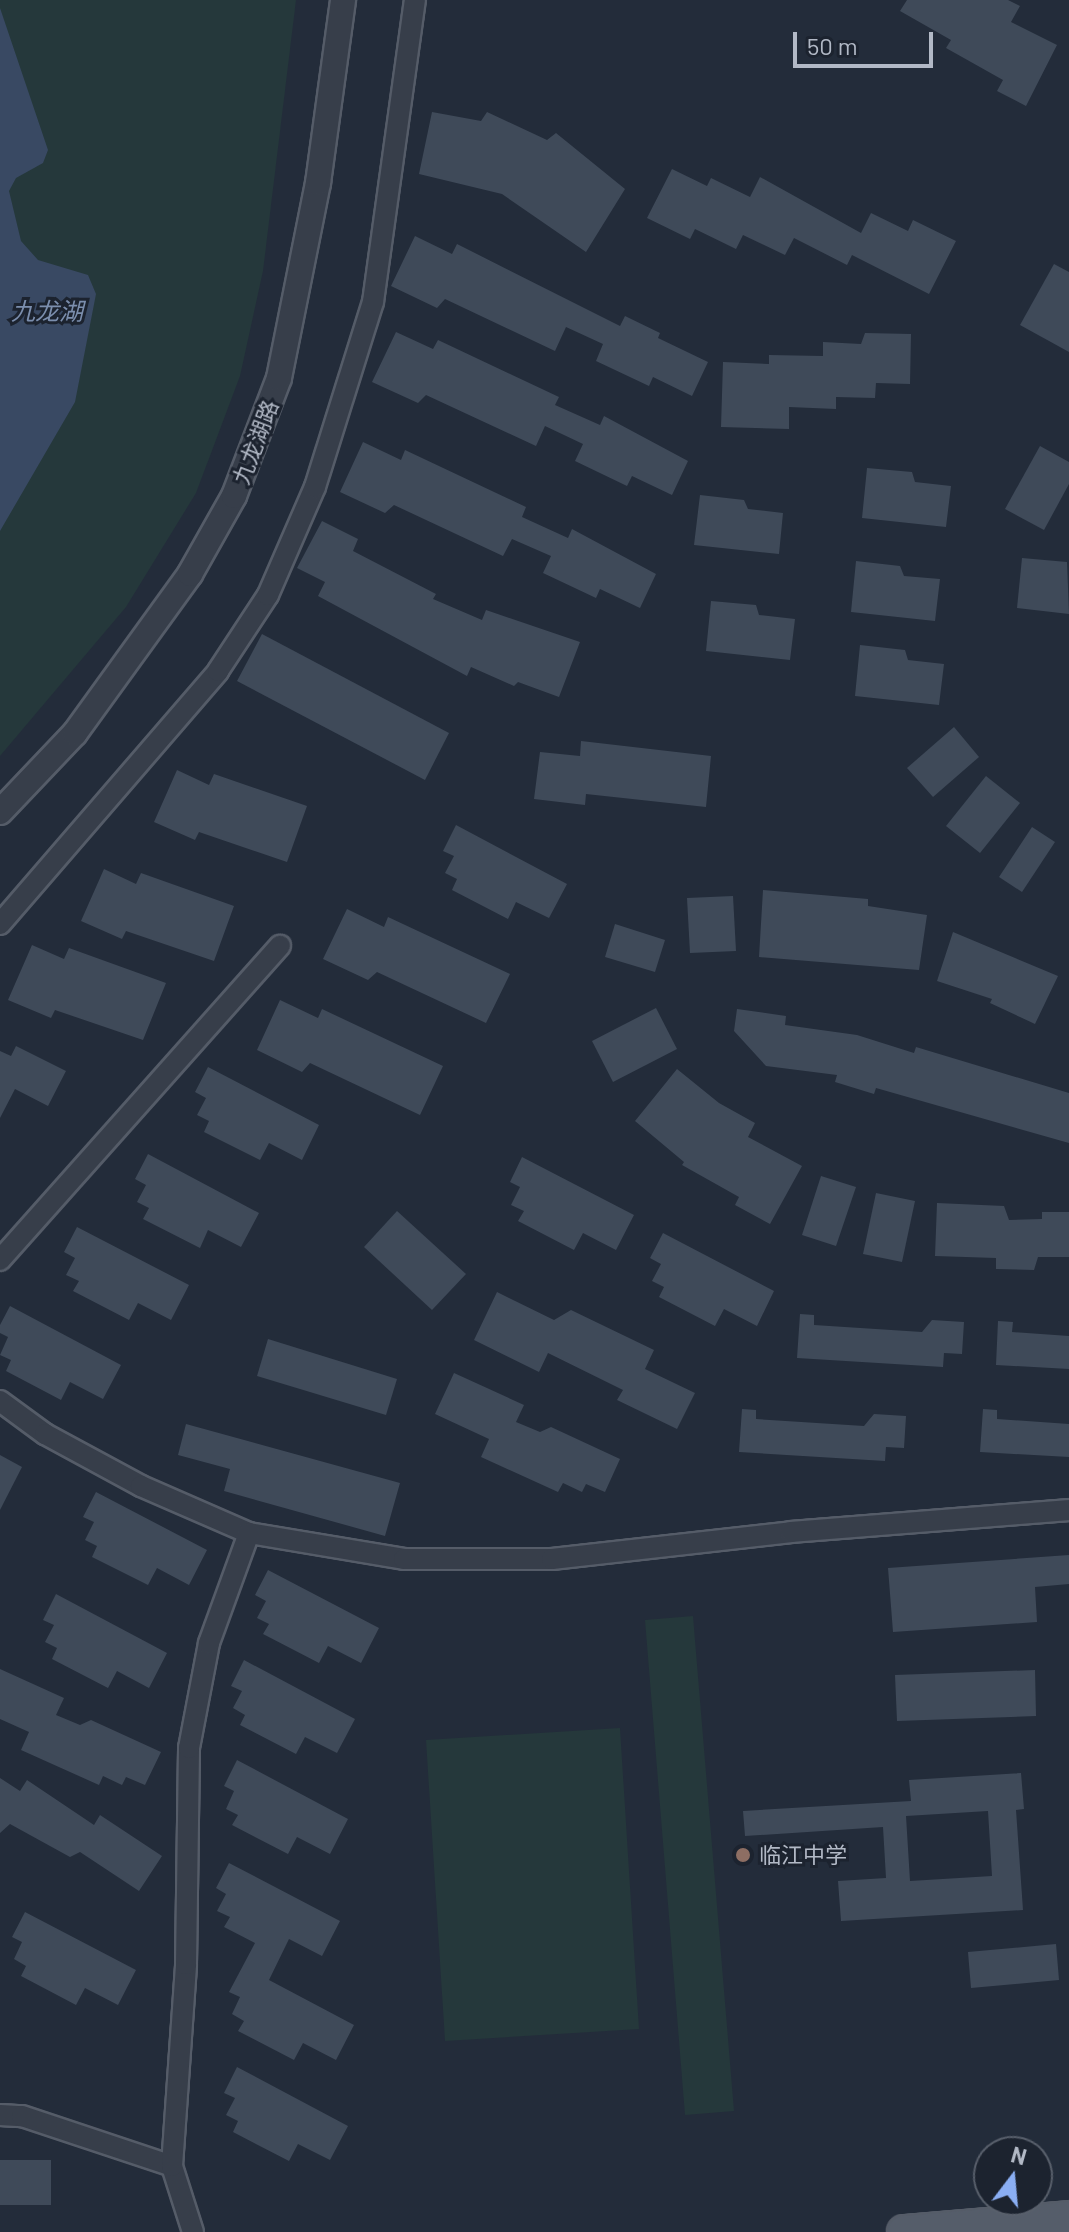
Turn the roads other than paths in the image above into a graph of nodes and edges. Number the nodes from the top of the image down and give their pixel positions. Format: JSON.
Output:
{"nodes":[{"id":1,"x":343,"y":0,"type":"edge"},
{"id":2,"x":415,"y":0,"type":"edge"},
{"id":3,"x":0,"y":812,"type":"edge"},
{"id":4,"x":0,"y":924,"type":"edge"},
{"id":5,"x":280,"y":946,"type":"dead end"},
{"id":6,"x":0,"y":1260,"type":"edge"},
{"id":7,"x":0,"y":1401,"type":"edge"},
{"id":8,"x":1069,"y":1510,"type":"edge"},
{"id":9,"x":249,"y":1533,"type":"junction"},
{"id":10,"x":0,"y":2115,"type":"edge"},
{"id":11,"x":172,"y":2166,"type":"junction"},
{"id":12,"x":1069,"y":2218,"type":"edge"},
{"id":13,"x":193,"y":2232,"type":"edge"},
{"id":14,"x":904,"y":2232,"type":"edge"}],
"edges":[{"from":1,"to":3,"type":"street","name":"九龙湖路"},
{"from":2,"to":4,"type":"street"},
{"from":5,"to":6,"type":"street"},
{"from":7,"to":9,"type":"street"},
{"from":8,"to":9,"type":"street"},
{"from":9,"to":11,"type":"street"},
{"from":10,"to":11,"type":"street"},
{"from":11,"to":13,"type":"street"},
{"from":12,"to":14,"type":"main road"}]}
